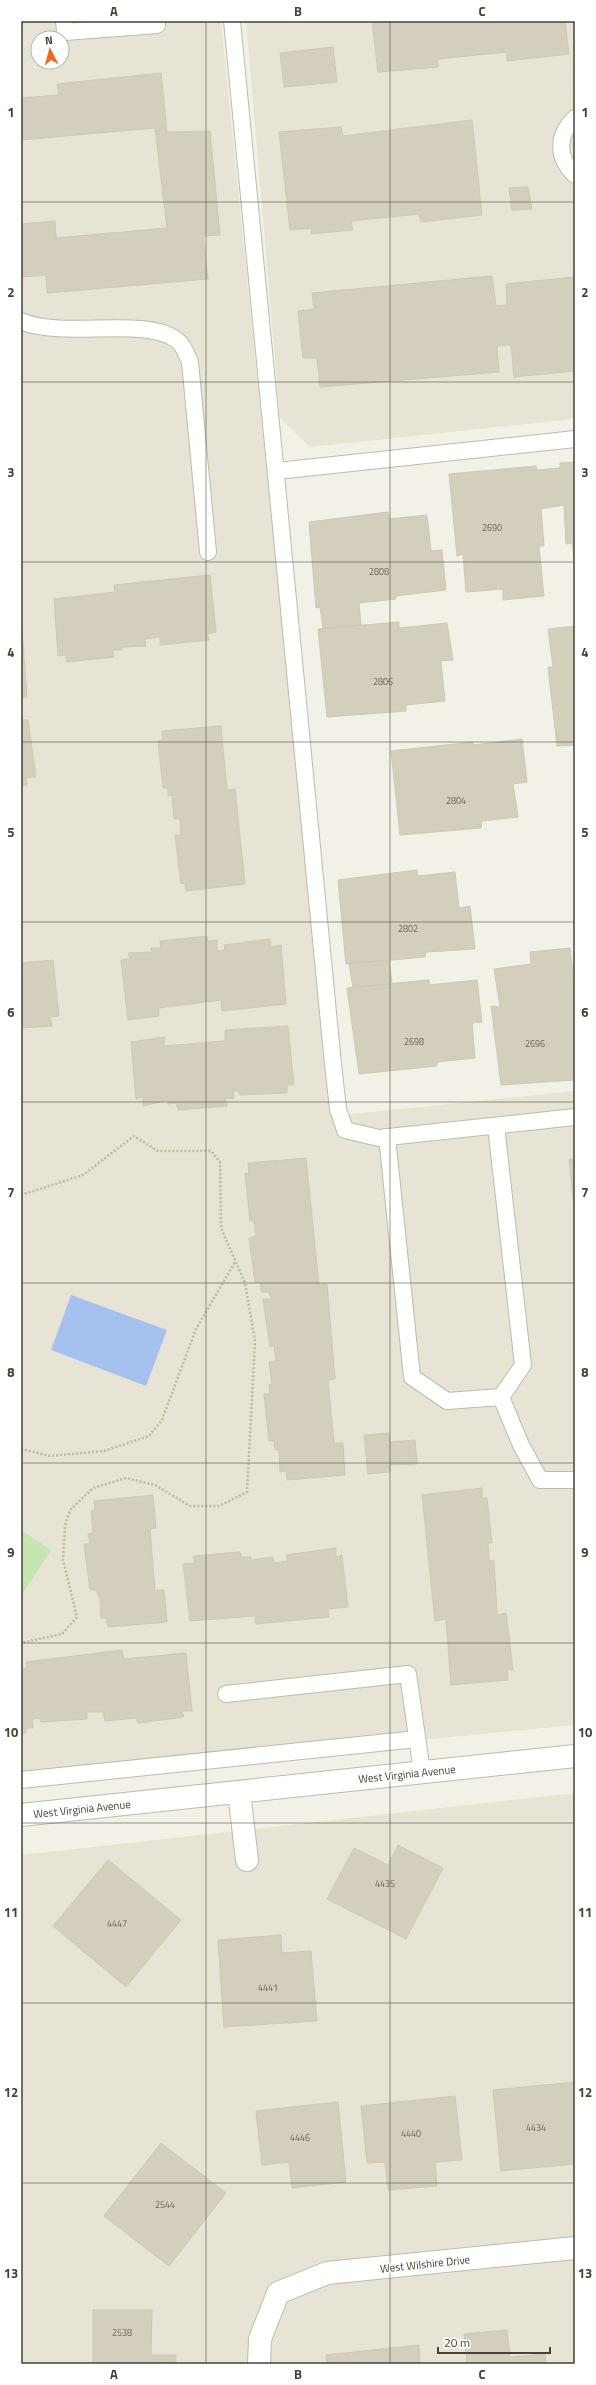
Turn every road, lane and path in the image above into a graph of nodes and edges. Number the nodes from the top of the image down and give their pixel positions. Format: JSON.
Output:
{"nodes":[{"id":1,"x":64,"y":21,"type":"edge"},
{"id":2,"x":157,"y":21,"type":"edge"},
{"id":3,"x":232,"y":21,"type":"edge"},
{"id":4,"x":575,"y":118,"type":"edge"},
{"id":5,"x":575,"y":175,"type":"edge"},
{"id":6,"x":21,"y":321,"type":"edge"},
{"id":7,"x":575,"y":439,"type":"edge"},
{"id":8,"x":277,"y":471,"type":"junction"},
{"id":9,"x":208,"y":552,"type":"dead end"},
{"id":10,"x":575,"y":1117,"type":"edge"},
{"id":11,"x":496,"y":1126,"type":"junction"},
{"id":12,"x":386,"y":1137,"type":"junction"},
{"id":13,"x":21,"y":1195,"type":"edge"},
{"id":14,"x":235,"y":1261,"type":"junction"},
{"id":15,"x":501,"y":1397,"type":"junction"},
{"id":16,"x":21,"y":1449,"type":"edge"},
{"id":17,"x":575,"y":1480,"type":"edge"},
{"id":18,"x":21,"y":1643,"type":"edge"},
{"id":19,"x":226,"y":1694,"type":"dead end"},
{"id":20,"x":417,"y":1739,"type":"junction"},
{"id":21,"x":575,"y":1756,"type":"edge"},
{"id":22,"x":422,"y":1772,"type":"junction"},
{"id":23,"x":21,"y":1780,"type":"edge"},
{"id":24,"x":239,"y":1792,"type":"junction"},
{"id":25,"x":21,"y":1816,"type":"edge"},
{"id":26,"x":247,"y":1860,"type":"dead end"},
{"id":27,"x":575,"y":2248,"type":"edge"},
{"id":28,"x":259,"y":2364,"type":"edge"}],
"edges":[{"from":1,"to":2,"type":"lane"},
{"from":3,"to":8,"type":"lane"},
{"from":4,"to":5,"type":"lane"},
{"from":6,"to":9,"type":"lane"},
{"from":7,"to":8,"type":"lane"},
{"from":8,"to":12,"type":"lane"},
{"from":10,"to":11,"type":"lane"},
{"from":11,"to":12,"type":"lane"},
{"from":11,"to":15,"type":"lane"},
{"from":12,"to":15,"type":"lane"},
{"from":13,"to":14,"type":"path"},
{"from":14,"to":16,"type":"path"},
{"from":14,"to":18,"type":"path"},
{"from":15,"to":17,"type":"lane"},
{"from":19,"to":20,"type":"lane"},
{"from":20,"to":22,"type":"lane"},
{"from":20,"to":23,"type":"lane"},
{"from":21,"to":22,"type":"street","name":"West Virginia Avenue"},
{"from":22,"to":24,"type":"street","name":"West Virginia Avenue"},
{"from":24,"to":25,"type":"street","name":"West Virginia Avenue"},
{"from":24,"to":26,"type":"street"},
{"from":27,"to":28,"type":"street","name":"West Wilshire Drive"}]}
